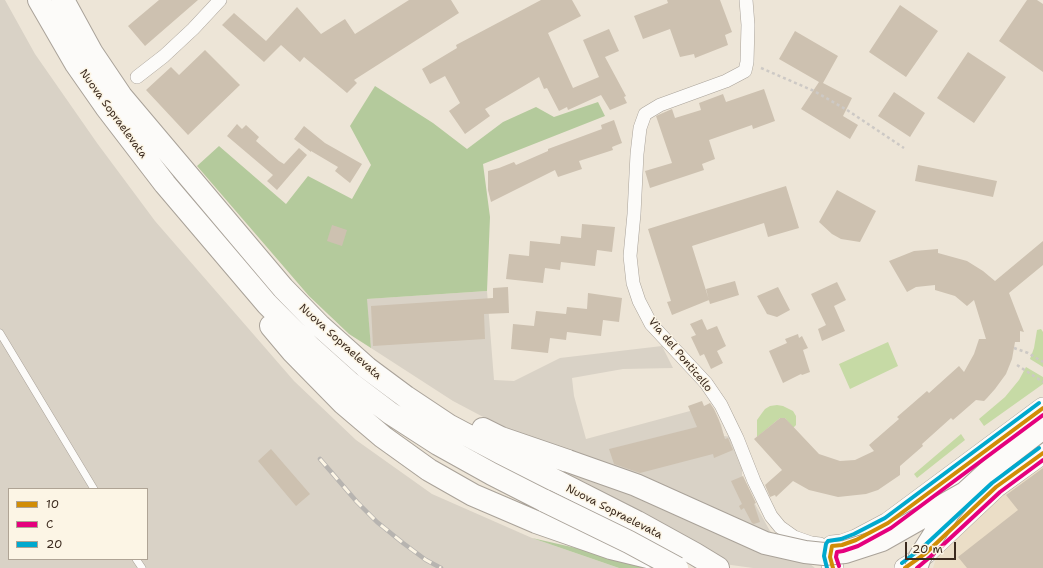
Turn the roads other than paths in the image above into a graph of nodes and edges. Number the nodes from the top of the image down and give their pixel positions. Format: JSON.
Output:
{"nodes":[{"id":1,"x":39,"y":0,"type":"edge"},
{"id":2,"x":62,"y":0,"type":"edge"},
{"id":3,"x":220,"y":0,"type":"edge"},
{"id":4,"x":746,"y":0,"type":"edge"},
{"id":5,"x":136,"y":77,"type":"dead end"},
{"id":6,"x":165,"y":184,"type":"junction"},
{"id":7,"x":320,"y":326,"type":"junction"},
{"id":8,"x":0,"y":333,"type":"edge"},
{"id":9,"x":1043,"y":408,"type":"edge"},
{"id":10,"x":1043,"y":428,"type":"edge"},
{"id":11,"x":1043,"y":453,"type":"edge"},
{"id":12,"x":93,"y":488,"type":"edge"},
{"id":13,"x":965,"y":493,"type":"junction"},
{"id":14,"x":832,"y":546,"type":"junction"},
{"id":15,"x":921,"y":563,"type":"edge"},
{"id":16,"x":677,"y":568,"type":"edge"},
{"id":17,"x":702,"y":568,"type":"edge"},
{"id":18,"x":718,"y":568,"type":"edge"},
{"id":19,"x":833,"y":568,"type":"edge"},
{"id":20,"x":905,"y":568,"type":"edge"}],
"edges":[{"from":1,"to":6,"type":"highway","name":"Nuova Sopraelevata"},
{"from":2,"to":7,"type":"highway","name":"Nuova Sopraelevata"},
{"from":3,"to":5,"type":"street"},
{"from":4,"to":14,"type":"street","name":"Via del Ponticello"},
{"from":6,"to":16,"type":"highway","name":"Nuova Sopraelevata","bridge":true},
{"from":6,"to":17,"type":"highway"},
{"from":7,"to":13,"type":"highway","bridge":true},
{"from":7,"to":18,"type":"highway","name":"Nuova Sopraelevata"},
{"from":8,"to":12,"type":"lane"},
{"from":9,"to":14,"type":"main road"},
{"from":10,"to":13,"type":"highway","bridge":true},
{"from":11,"to":15,"type":"main road"},
{"from":13,"to":15,"type":"highway","bridge":true},
{"from":14,"to":19,"type":"main road"},
{"from":15,"to":20,"type":"main road"}]}
